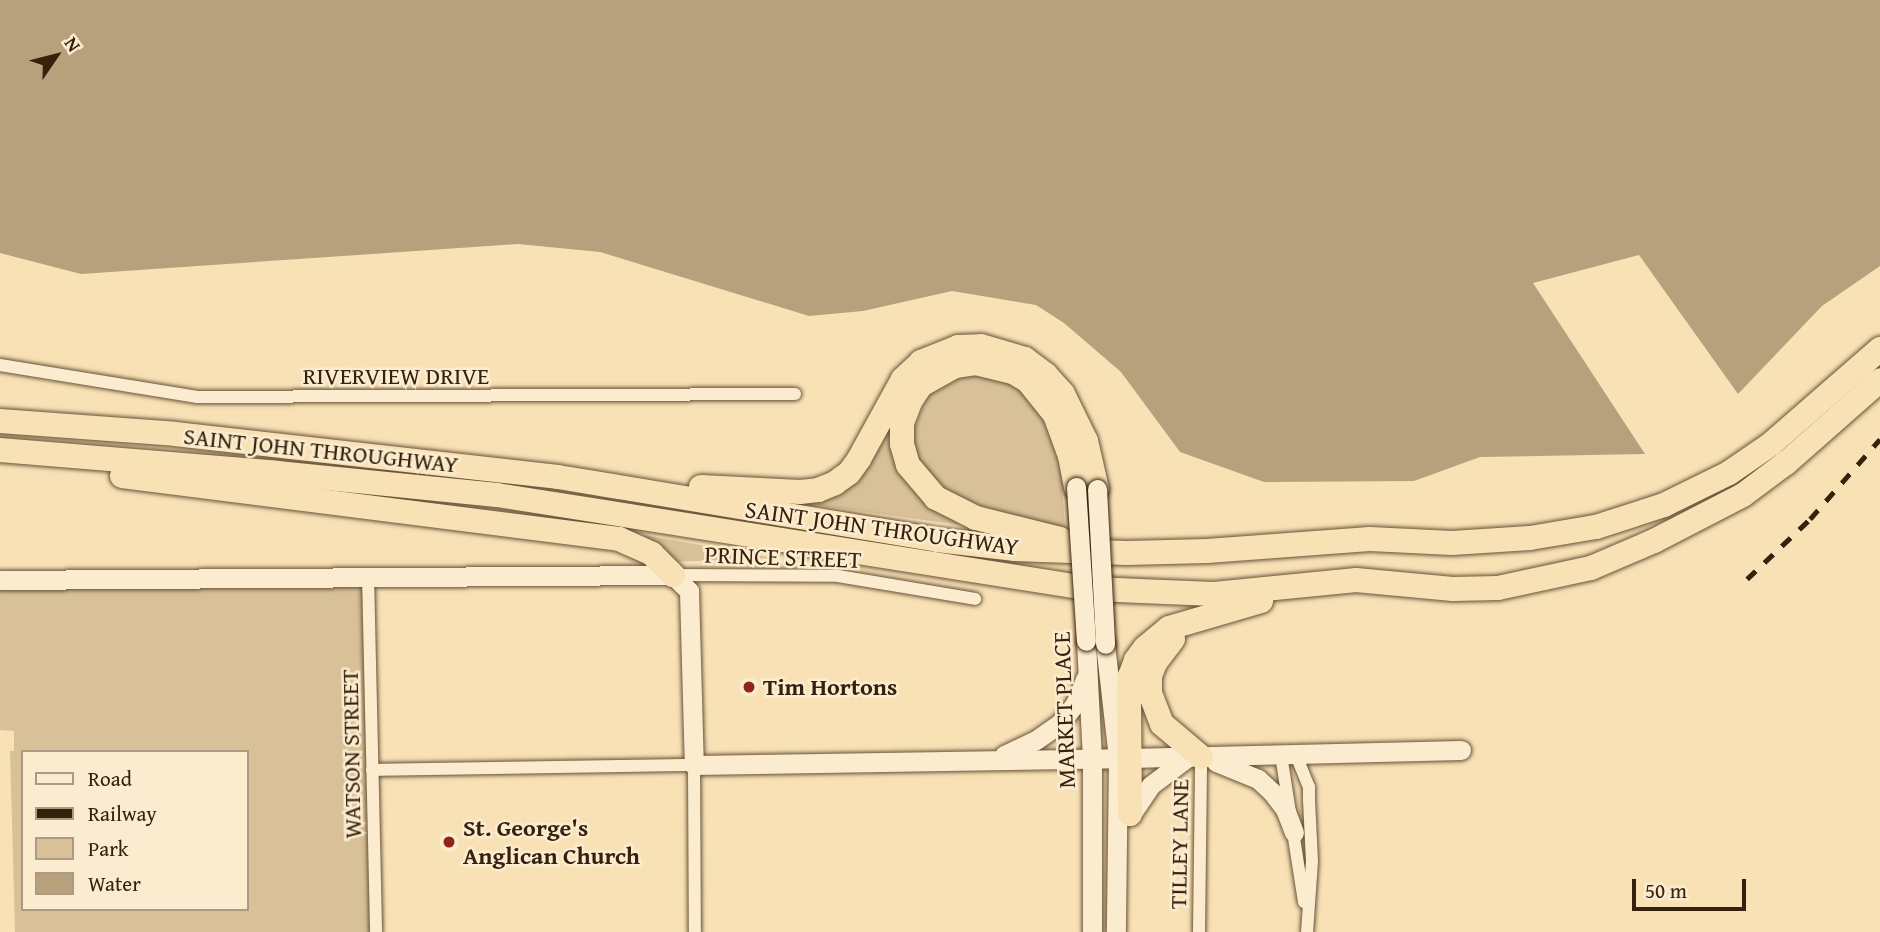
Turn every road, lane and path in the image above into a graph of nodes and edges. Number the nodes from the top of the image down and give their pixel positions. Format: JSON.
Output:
{"nodes":[{"id":1,"x":1880,"y":349,"type":"edge"},
{"id":2,"x":0,"y":365,"type":"edge"},
{"id":3,"x":1880,"y":380,"type":"edge"},
{"id":4,"x":795,"y":394,"type":"dead end"},
{"id":5,"x":0,"y":421,"type":"edge"},
{"id":6,"x":0,"y":450,"type":"edge"},
{"id":7,"x":0,"y":460,"type":"edge"},
{"id":8,"x":558,"y":477,"type":"junction"},
{"id":9,"x":1086,"y":488,"type":"junction"},
{"id":10,"x":1654,"y":541,"type":"junction"},
{"id":11,"x":1126,"y":553,"type":"junction"},
{"id":12,"x":368,"y":575,"type":"junction"},
{"id":13,"x":673,"y":575,"type":"junction"},
{"id":14,"x":1021,"y":579,"type":"junction"},
{"id":15,"x":0,"y":580,"type":"edge"},
{"id":16,"x":1453,"y":589,"type":"junction"},
{"id":17,"x":975,"y":599,"type":"dead end"},
{"id":18,"x":1195,"y":620,"type":"junction"},
{"id":19,"x":1096,"y":643,"type":"junction"},
{"id":20,"x":1087,"y":671,"type":"junction"},
{"id":21,"x":1461,"y":750,"type":"dead end"},
{"id":22,"x":1288,"y":755,"type":"junction"},
{"id":23,"x":1195,"y":757,"type":"junction"},
{"id":24,"x":998,"y":758,"type":"junction"},
{"id":25,"x":1124,"y":758,"type":"junction"},
{"id":26,"x":1092,"y":759,"type":"junction"},
{"id":27,"x":694,"y":765,"type":"junction"},
{"id":28,"x":372,"y":770,"type":"junction"},
{"id":29,"x":1130,"y":814,"type":"junction"},
{"id":30,"x":1294,"y":832,"type":"junction"},
{"id":31,"x":1307,"y":926,"type":"edge"},
{"id":32,"x":1116,"y":928,"type":"edge"},
{"id":33,"x":376,"y":932,"type":"edge"},
{"id":34,"x":695,"y":932,"type":"edge"},
{"id":35,"x":1092,"y":932,"type":"edge"},
{"id":36,"x":1199,"y":932,"type":"edge"}],
"edges":[{"from":1,"to":11,"type":"highway","name":"SAINT JOHN THROUGHWAY"},
{"from":2,"to":4,"type":"street","name":"RIVERVIEW DRIVE"},
{"from":3,"to":10,"type":"highway","name":"SAINT JOHN THROUGHWAY"},
{"from":5,"to":8,"type":"highway","name":"SAINT JOHN THROUGHWAY"},
{"from":6,"to":14,"type":"highway","name":"SAINT JOHN THROUGHWAY"},
{"from":7,"to":13,"type":"highway"},
{"from":8,"to":9,"type":"highway"},
{"from":8,"to":11,"type":"highway","name":"SAINT JOHN THROUGHWAY"},
{"from":9,"to":11,"type":"highway"},
{"from":9,"to":19,"type":"street","name":"MARKET PLACE","bridge":true},
{"from":10,"to":14,"type":"highway","name":"SAINT JOHN THROUGHWAY"},
{"from":10,"to":16,"type":"highway","name":"SAINT JOHN THROUGHWAY"},
{"from":12,"to":13,"type":"street"},
{"from":12,"to":15,"type":"street"},
{"from":12,"to":28,"type":"street","name":"WATSON STREET"},
{"from":13,"to":17,"type":"street","name":"PRINCE STREET"},
{"from":13,"to":27,"type":"street"},
{"from":14,"to":16,"type":"highway","name":"SAINT JOHN THROUGHWAY"},
{"from":16,"to":18,"type":"highway"},
{"from":18,"to":23,"type":"highway"},
{"from":18,"to":25,"type":"highway"},
{"from":19,"to":20,"type":"street","name":"MARKET PLACE"},
{"from":19,"to":25,"type":"street","name":"MARKET PLACE"},
{"from":20,"to":24,"type":"street"},
{"from":20,"to":26,"type":"street","name":"MARKET PLACE"},
{"from":21,"to":22,"type":"street"},
{"from":22,"to":23,"type":"street"},
{"from":22,"to":30,"type":"street"},
{"from":22,"to":31,"type":"street"},
{"from":23,"to":25,"type":"street"},
{"from":23,"to":29,"type":"street"},
{"from":23,"to":30,"type":"street"},
{"from":23,"to":36,"type":"street","name":"TILLEY LANE"},
{"from":24,"to":26,"type":"street"},
{"from":24,"to":27,"type":"street"},
{"from":25,"to":26,"type":"street"},
{"from":25,"to":29,"type":"highway"},
{"from":25,"to":32,"type":"street","name":"MARKET PLACE"},
{"from":26,"to":35,"type":"street","name":"MARKET PLACE"},
{"from":27,"to":28,"type":"street"},
{"from":27,"to":34,"type":"street"},
{"from":28,"to":33,"type":"street","name":"WATSON STREET"},
{"from":29,"to":32,"type":"street"},
{"from":30,"to":31,"type":"street"}]}
